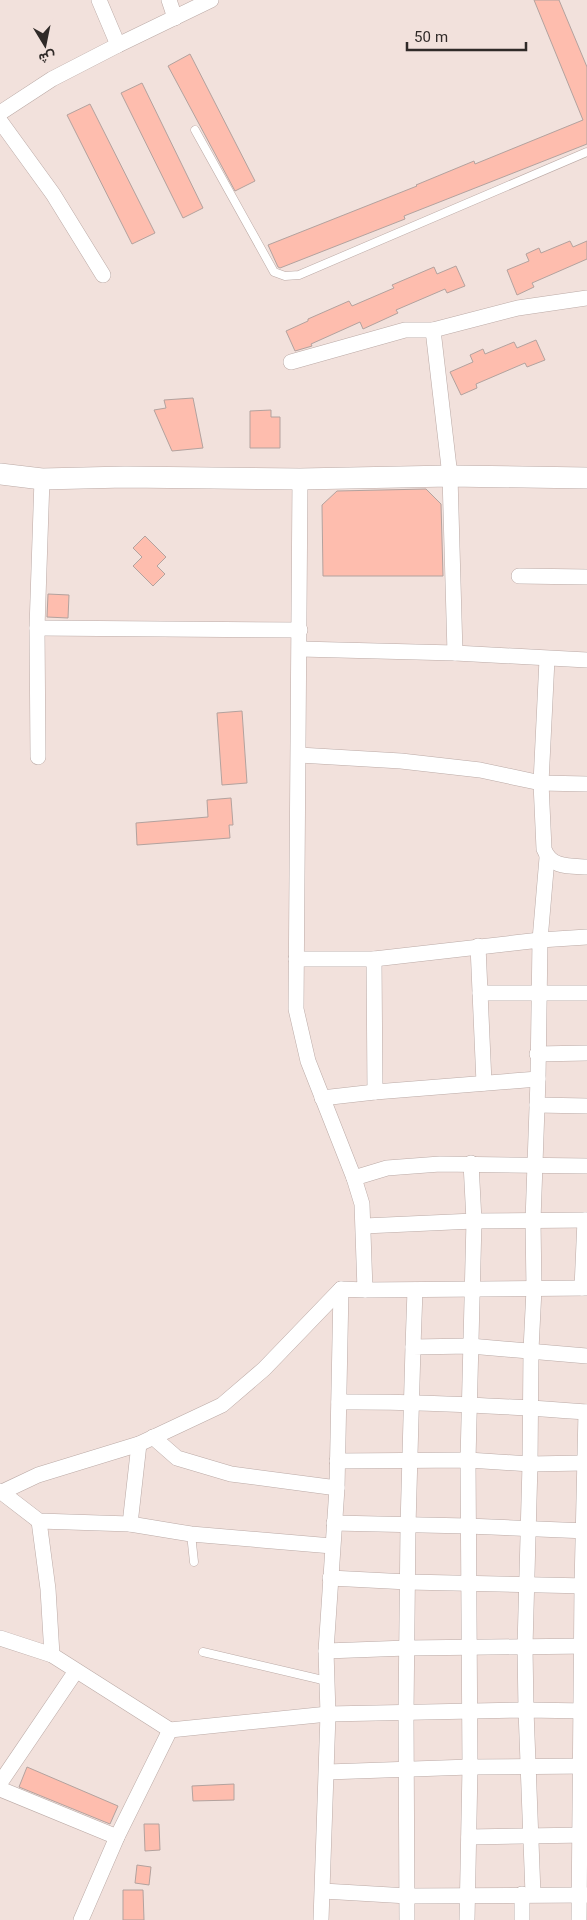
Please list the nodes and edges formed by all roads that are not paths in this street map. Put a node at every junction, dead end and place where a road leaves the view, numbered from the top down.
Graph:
1 (99, 0) edge
2 (169, 0) edge
3 (211, 0) edge
4 (175, 18) junction
5 (118, 45) junction
6 (0, 113) edge
7 (0, 121) edge
8 (195, 130) dead end
9 (587, 152) edge
10 (103, 275) dead end
11 (587, 298) edge
12 (434, 330) junction
13 (292, 362) dead end
14 (7, 476) edge
15 (450, 476) junction
16 (587, 478) edge
17 (42, 479) junction
18 (300, 479) junction
19 (519, 576) dead end
20 (587, 577) edge
21 (37, 628) junction
22 (300, 630) junction
23 (300, 649) junction
24 (455, 653) junction
25 (547, 659) junction
26 (587, 660) edge
27 (299, 756) junction
28 (38, 757) dead end
29 (540, 783) junction
30 (587, 784) edge
31 (547, 858) junction
32 (587, 867) edge
33 (587, 937) edge
34 (540, 940) junction
35 (478, 946) junction
36 (296, 959) junction
37 (374, 959) junction
38 (480, 993) junction
39 (587, 993) edge
40 (539, 994) junction
41 (587, 1052) edge
42 (537, 1054) junction
43 (538, 1079) junction
44 (484, 1083) junction
45 (375, 1092) junction
46 (322, 1098) junction
47 (537, 1105) junction
48 (587, 1106) edge
49 (471, 1163) junction
50 (535, 1165) junction
51 (587, 1166) edge
52 (354, 1178) junction
53 (586, 1220) edge
54 (474, 1221) junction
55 (533, 1221) junction
56 (364, 1226) junction
57 (584, 1288) edge
58 (341, 1289) junction
59 (472, 1289) junction
60 (534, 1289) junction
61 (365, 1290) junction
62 (415, 1290) junction
63 (470, 1346) junction
64 (413, 1347) junction
65 (531, 1350) junction
66 (587, 1356) edge
67 (412, 1401) junction
68 (339, 1402) junction
69 (468, 1403) junction
70 (530, 1408) junction
71 (587, 1412) edge
72 (146, 1440) junction
73 (468, 1460) junction
74 (337, 1461) junction
75 (410, 1461) junction
76 (584, 1463) junction
77 (530, 1464) junction
78 (337, 1488) junction
79 (1, 1491) edge
80 (39, 1521) junction
81 (130, 1524) junction
82 (334, 1524) junction
83 (408, 1526) junction
84 (467, 1526) junction
85 (529, 1530) junction
86 (585, 1531) edge
87 (191, 1534) junction
88 (332, 1546) junction
89 (194, 1562) dead end
90 (330, 1578) junction
91 (408, 1582) junction
92 (469, 1584) junction
93 (528, 1586) junction
94 (584, 1586) edge
95 (0, 1638) edge
96 (584, 1646) edge
97 (525, 1647) junction
98 (407, 1648) junction
99 (470, 1648) junction
100 (326, 1651) junction
101 (203, 1652) dead end
102 (52, 1655) junction
103 (76, 1671) junction
104 (327, 1681) junction
105 (526, 1710) junction
106 (584, 1711) edge
107 (468, 1712) junction
108 (406, 1713) junction
109 (328, 1714) junction
110 (170, 1730) junction
111 (529, 1766) junction
112 (584, 1766) edge
113 (470, 1767) junction
114 (406, 1770) junction
115 (327, 1772) junction
116 (0, 1783) edge
117 (0, 1789) edge
118 (530, 1835) junction
119 (584, 1835) edge
120 (469, 1836) junction
121 (117, 1837) junction
122 (323, 1891) junction
123 (527, 1894) junction
124 (584, 1895) edge
125 (408, 1896) junction
126 (468, 1896) junction
127 (81, 1920) edge
128 (321, 1920) edge
129 (407, 1920) edge
130 (468, 1920) edge
131 (522, 1920) edge
132 (579, 1920) edge

1 - 5 street
2 - 4 street
3 - 4 street
4 - 5 street
5 - 6 street
7 - 10 street
8 - 9 lane
11 - 12 street
12 - 13 street
12 - 15 street
14 - 17 street
15 - 16 street
15 - 18 street
15 - 24 street
17 - 18 street
17 - 21 street
18 - 22 street
19 - 20 street
21 - 22 street
21 - 28 street
22 - 23 street
23 - 24 street
23 - 27 street
24 - 25 street
25 - 26 street
25 - 29 street
27 - 29 street
27 - 36 street
29 - 30 street
29 - 31 street
31 - 32 street
31 - 34 street
33 - 34 street
34 - 35 street
34 - 40 street
35 - 37 street
35 - 38 street
36 - 37 street
36 - 46 street
37 - 45 street
38 - 40 street
38 - 44 street
39 - 40 street
40 - 42 street
41 - 42 street
42 - 43 street
43 - 44 street
43 - 47 street
44 - 45 street
45 - 46 street
46 - 52 street
47 - 48 street
47 - 50 street
49 - 50 street
49 - 52 street
49 - 54 street
50 - 51 street
50 - 55 street
52 - 56 street
53 - 55 street
53 - 57 street
54 - 55 street
54 - 56 street
54 - 59 street
55 - 60 street
56 - 61 street
57 - 60 street
58 - 61 street
58 - 68 street
58 - 72 street
59 - 60 street
59 - 62 street
59 - 63 street
60 - 65 street
61 - 62 street
62 - 64 street
63 - 64 street
63 - 65 street
63 - 69 street
64 - 67 street
65 - 66 street
65 - 70 street
67 - 68 street
67 - 69 street
67 - 75 street
68 - 74 street
69 - 70 street
69 - 73 street
70 - 71 street
70 - 77 street
71 - 76 street
72 - 78 street
72 - 79 street
72 - 81 street
73 - 75 street
73 - 77 street
73 - 84 street
74 - 75 street
74 - 78 street
75 - 83 street
76 - 77 street
76 - 86 street
77 - 85 street
78 - 82 street
79 - 80 street
80 - 81 street
80 - 102 street
81 - 87 street
82 - 83 street
82 - 88 street
83 - 84 street
83 - 91 street
84 - 85 street
84 - 92 street
85 - 86 street
85 - 93 street
86 - 94 street
87 - 88 street
87 - 89 lane
88 - 90 street
90 - 91 street
90 - 100 street
91 - 92 street
91 - 98 street
92 - 93 street
92 - 99 street
93 - 94 street
93 - 97 street
94 - 96 street
95 - 102 street
96 - 97 street
96 - 106 street
97 - 99 street
97 - 105 street
98 - 99 street
98 - 100 street
98 - 108 street
99 - 107 street
100 - 104 street
101 - 104 lane
102 - 103 street
103 - 110 street
103 - 116 street
104 - 109 street
105 - 106 street
105 - 107 street
105 - 111 street
106 - 112 street
107 - 108 street
107 - 113 street
108 - 109 street
108 - 114 street
109 - 110 street
109 - 115 street
110 - 121 street
111 - 112 street
111 - 113 street
111 - 118 street
112 - 119 street
113 - 114 street
113 - 120 street
114 - 115 street
114 - 125 street
115 - 122 street
117 - 121 street
118 - 119 street
118 - 120 street
118 - 123 street
119 - 124 street
120 - 126 street
121 - 127 street
122 - 125 street
122 - 128 street
123 - 124 street
123 - 126 street
123 - 131 street
124 - 132 street
125 - 126 street
125 - 129 street
126 - 130 street

